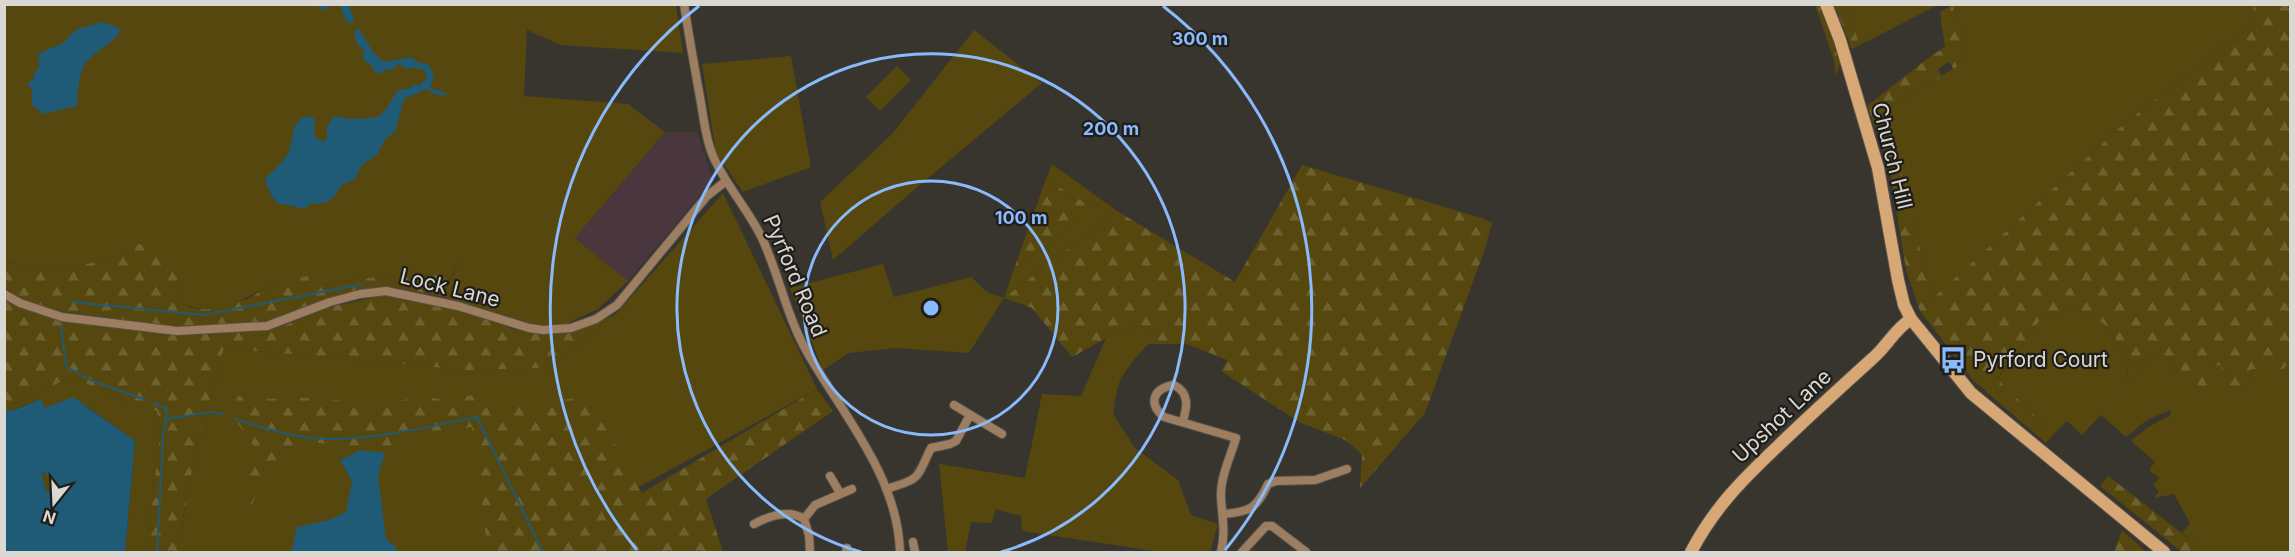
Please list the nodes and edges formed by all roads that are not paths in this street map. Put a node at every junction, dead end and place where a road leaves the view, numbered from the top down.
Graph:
1 (684, 4) edge
2 (1826, 4) edge
3 (726, 181) junction
4 (4, 294) edge
5 (1911, 319) junction
6 (954, 405) dead end
7 (970, 415) junction
8 (1183, 421) junction
9 (1002, 434) dead end
10 (1347, 469) dead end
11 (830, 476) dead end
12 (852, 489) dead end
13 (886, 489) junction
14 (840, 493) junction
15 (1224, 514) junction
16 (758, 519) dead end
17 (804, 519) junction
18 (914, 542) dead end
19 (810, 552) edge
20 (900, 552) edge
21 (915, 552) edge
22 (1221, 552) edge
23 (1242, 552) edge
24 (1306, 552) edge
25 (1691, 552) edge
26 (2164, 552) edge

1 - 3 street, Pyrford Road
2 - 5 main road, Church Hill
3 - 4 street, Lock Lane
3 - 13 street, Pyrford Road
5 - 25 main road, Upshot Lane
5 - 26 main road
6 - 7 street
7 - 9 street
7 - 13 street
8 - 8 street
8 - 15 street
10 - 15 street
11 - 14 street
12 - 14 street
13 - 20 street, Pyrford Road
14 - 17 street
15 - 22 street
16 - 17 street
17 - 19 street
18 - 21 street
23 - 24 street

